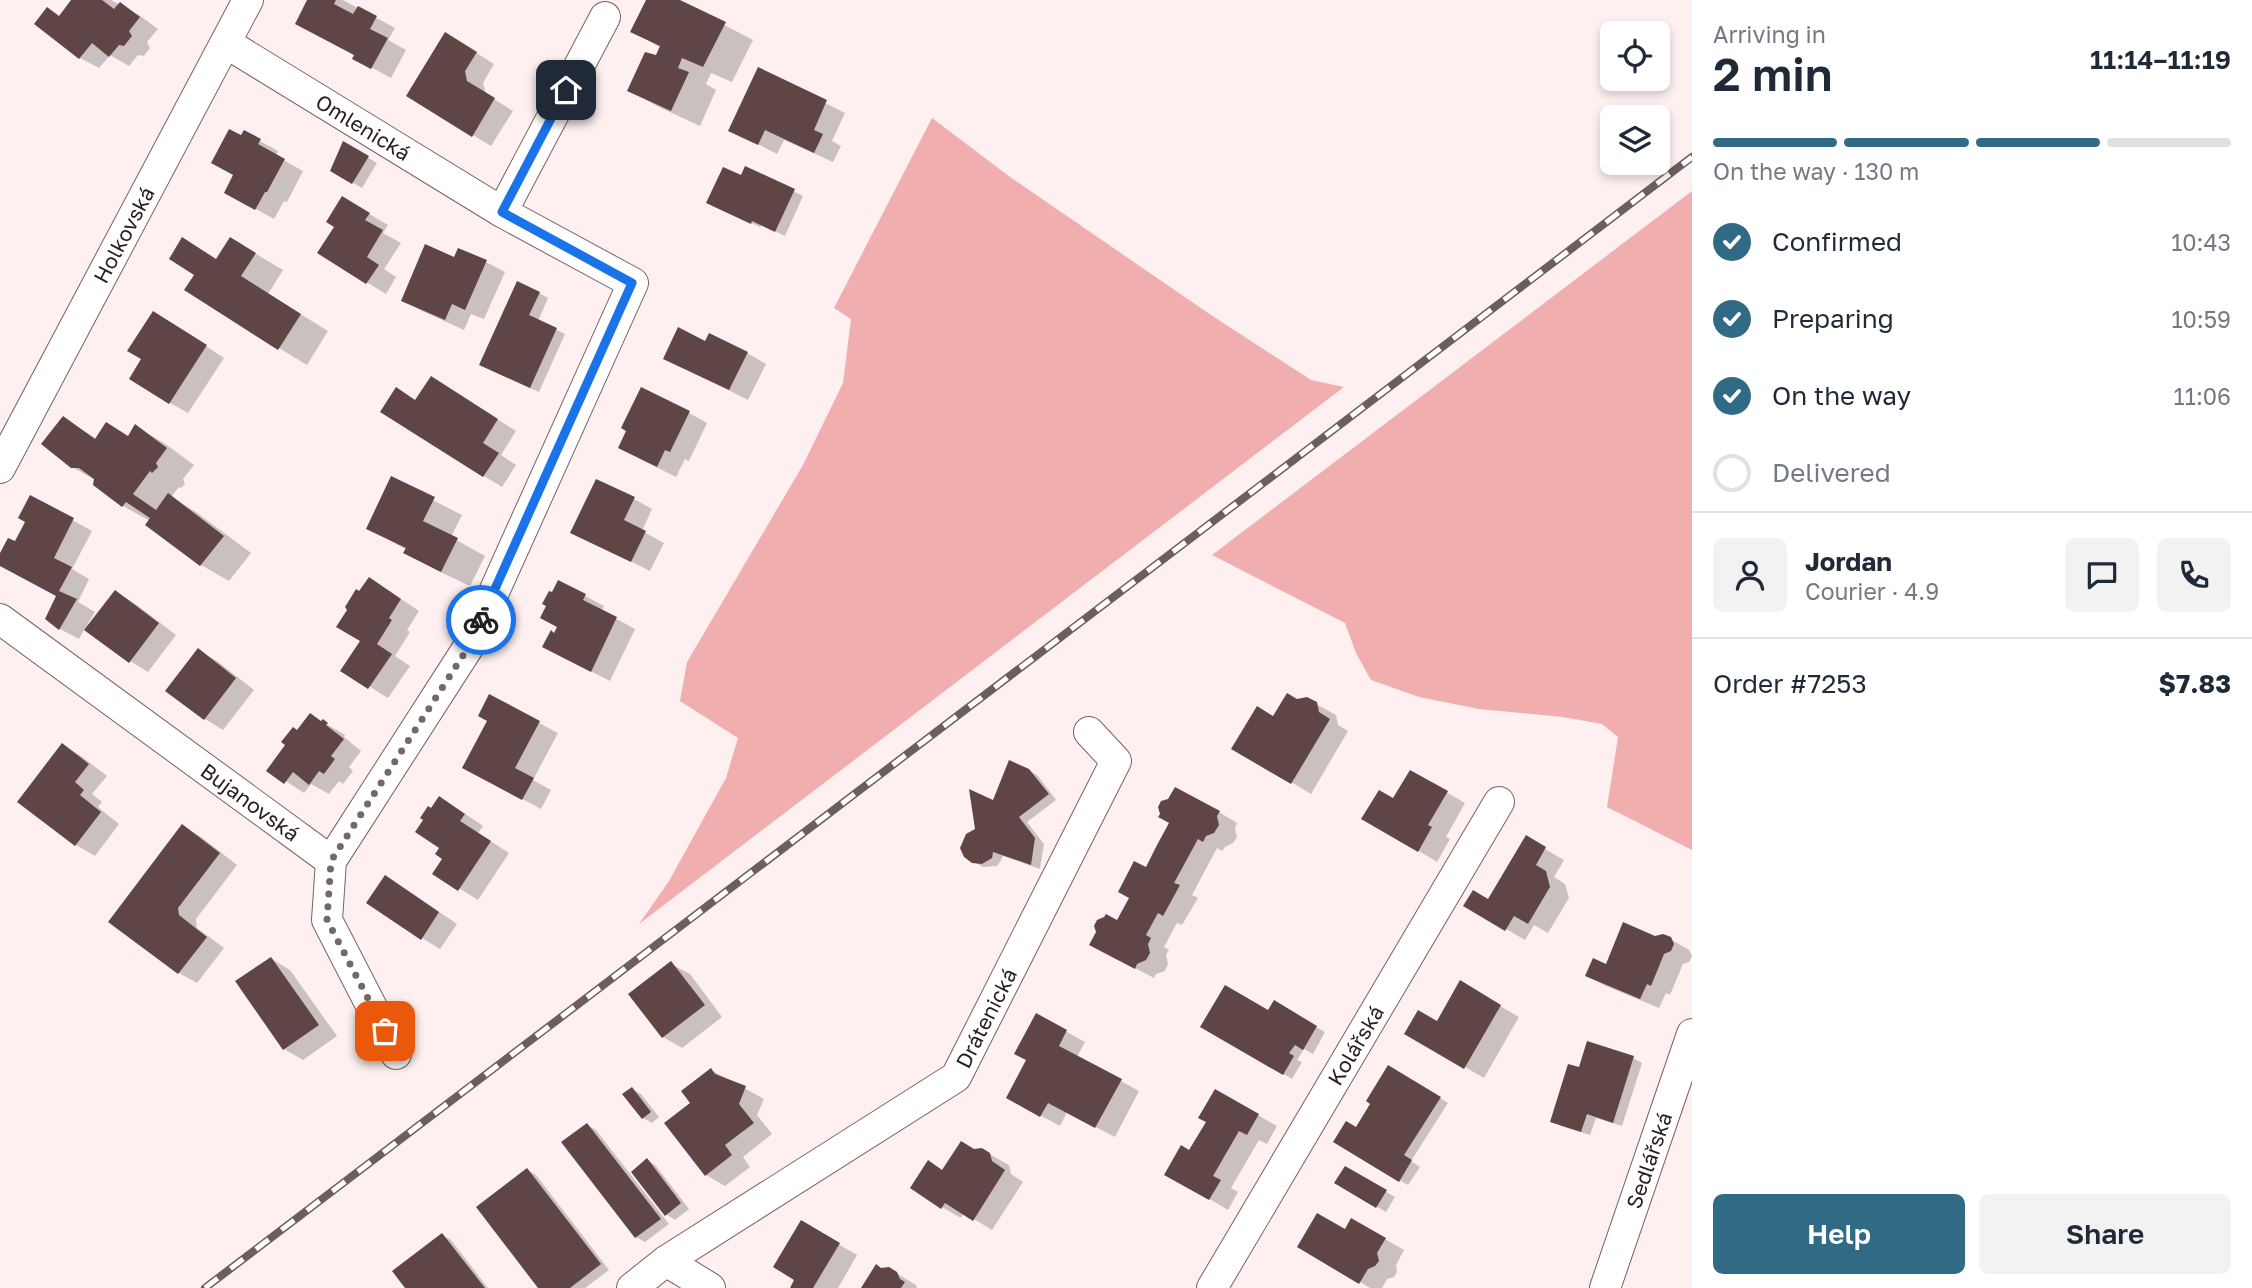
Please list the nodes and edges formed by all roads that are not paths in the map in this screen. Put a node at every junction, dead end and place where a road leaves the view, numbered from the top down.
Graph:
1 (248, 0) edge
2 (605, 17) dead end
3 (226, 43) junction
4 (502, 212) junction
5 (0, 468) edge
6 (0, 619) edge
7 (1089, 733) dead end
8 (1499, 802) dead end
9 (331, 861) junction
10 (1692, 1034) edge
11 (396, 1054) dead end
12 (666, 1261) junction
13 (632, 1288) edge
14 (710, 1288) edge
15 (1212, 1288) edge
16 (1605, 1288) edge

1 - 3 street, Holkovská
2 - 4 street
3 - 4 street, Omlenická
3 - 5 street, Holkovská
4 - 9 street, Omlenická
6 - 9 street, Bujanovská
7 - 12 street, Drátenická
8 - 15 street, Kolářská
9 - 11 street
10 - 16 street, Sedlářská
12 - 13 street
12 - 14 street

